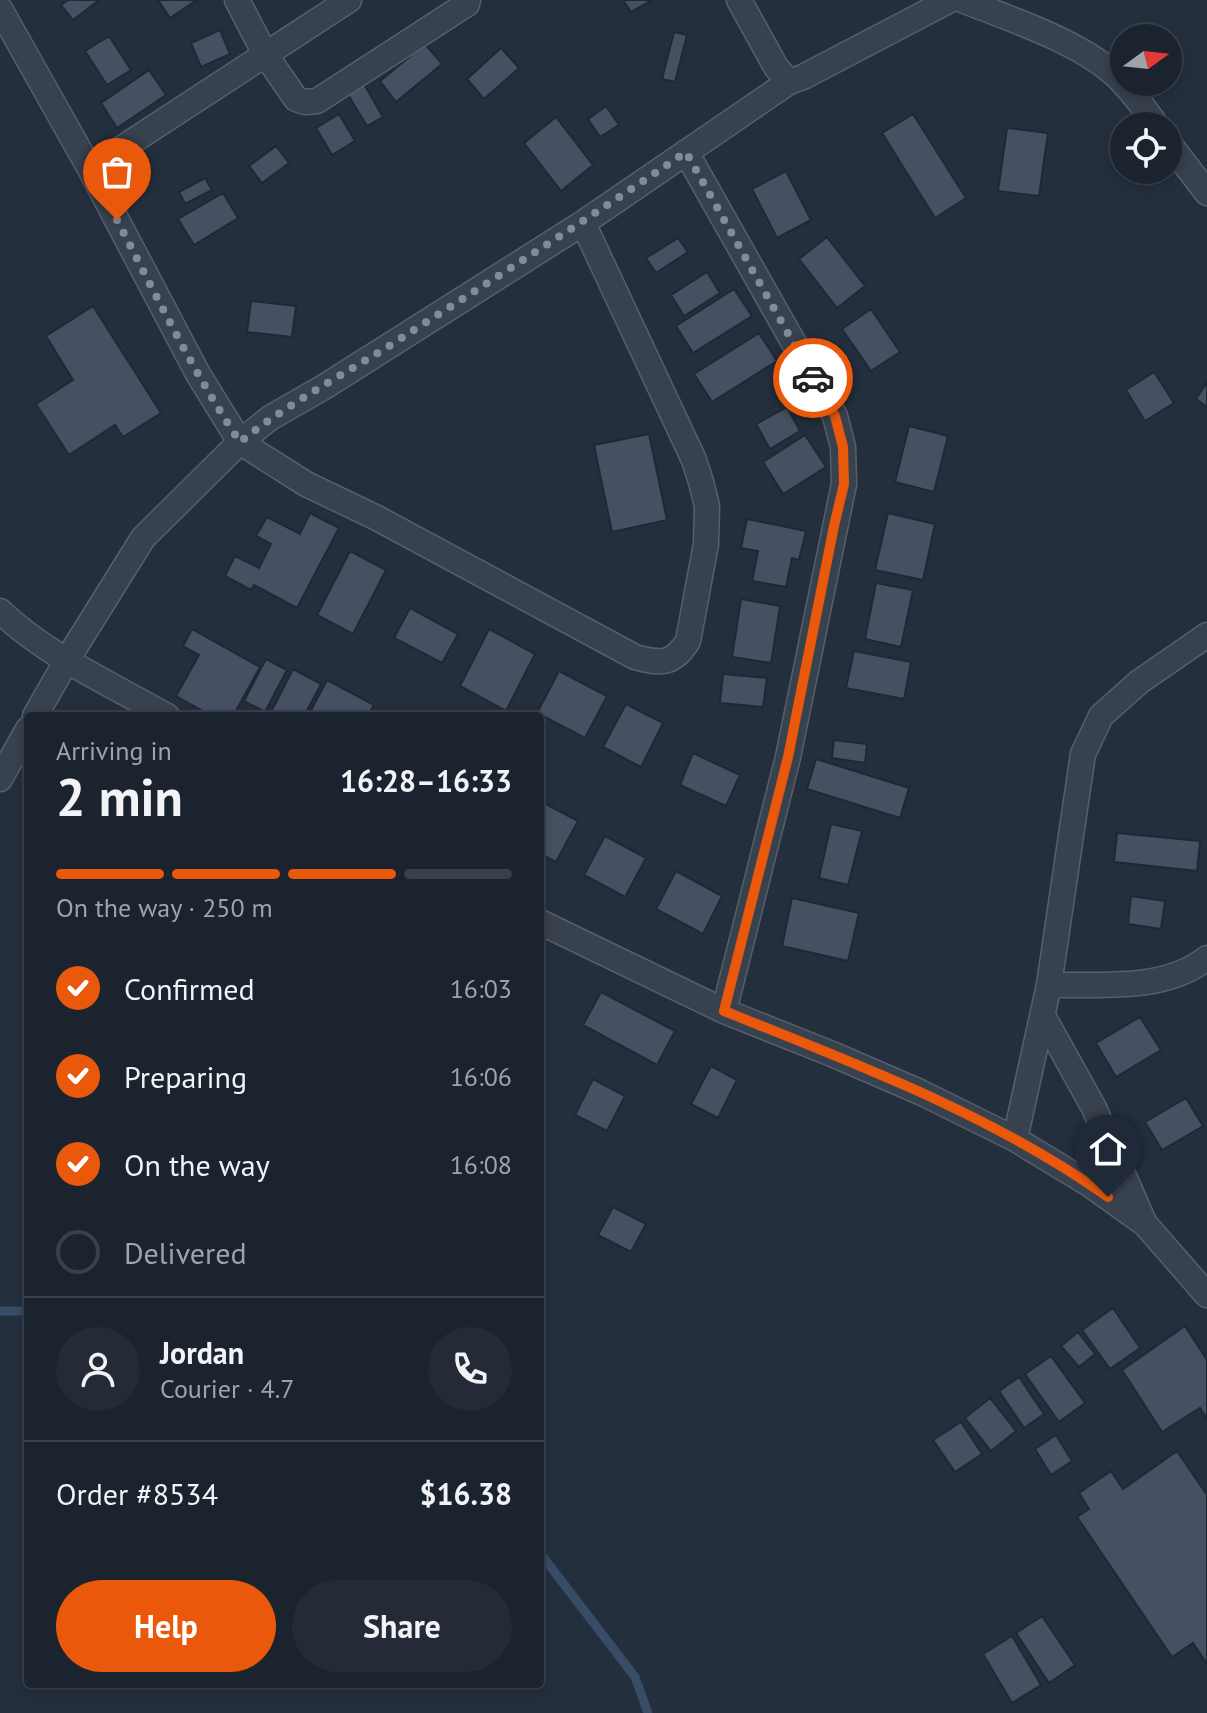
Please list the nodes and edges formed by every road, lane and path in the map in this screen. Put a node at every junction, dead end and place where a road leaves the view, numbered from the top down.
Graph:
1 (237, 0) edge
2 (349, 0) edge
3 (468, 0) edge
4 (739, 0) edge
5 (950, 0) edge
6 (962, 0) edge
7 (0, 9) edge
8 (265, 54) junction
9 (789, 82) junction
10 (1147, 112) edge
11 (686, 152) junction
12 (1182, 160) edge
13 (90, 169) junction
14 (1207, 193) edge
15 (583, 223) junction
16 (240, 442) junction
17 (0, 611) edge
18 (1207, 635) edge
19 (67, 660) junction
20 (37, 712) edge
21 (160, 712) edge
22 (24, 736) edge
23 (0, 779) edge
24 (544, 924) edge
25 (1207, 958) edge
26 (1049, 985) junction
27 (724, 1011) junction
28 (1043, 1016) junction
29 (1015, 1139) junction
30 (1145, 1224) junction
31 (1206, 1292) edge

1 - 8 street
2 - 8 street
3 - 8 street
4 - 9 street
5 - 9 street
6 - 10 street
7 - 13 street
8 - 13 street
9 - 11 street
11 - 15 street
11 - 27 street
12 - 14 street
13 - 16 street
15 - 16 street
15 - 16 street
16 - 19 street
17 - 19 street
18 - 26 street
19 - 20 street
19 - 21 street
22 - 23 street
24 - 27 street
25 - 26 street
26 - 28 street
27 - 29 street
28 - 29 street
28 - 30 street
29 - 30 street
30 - 31 street

